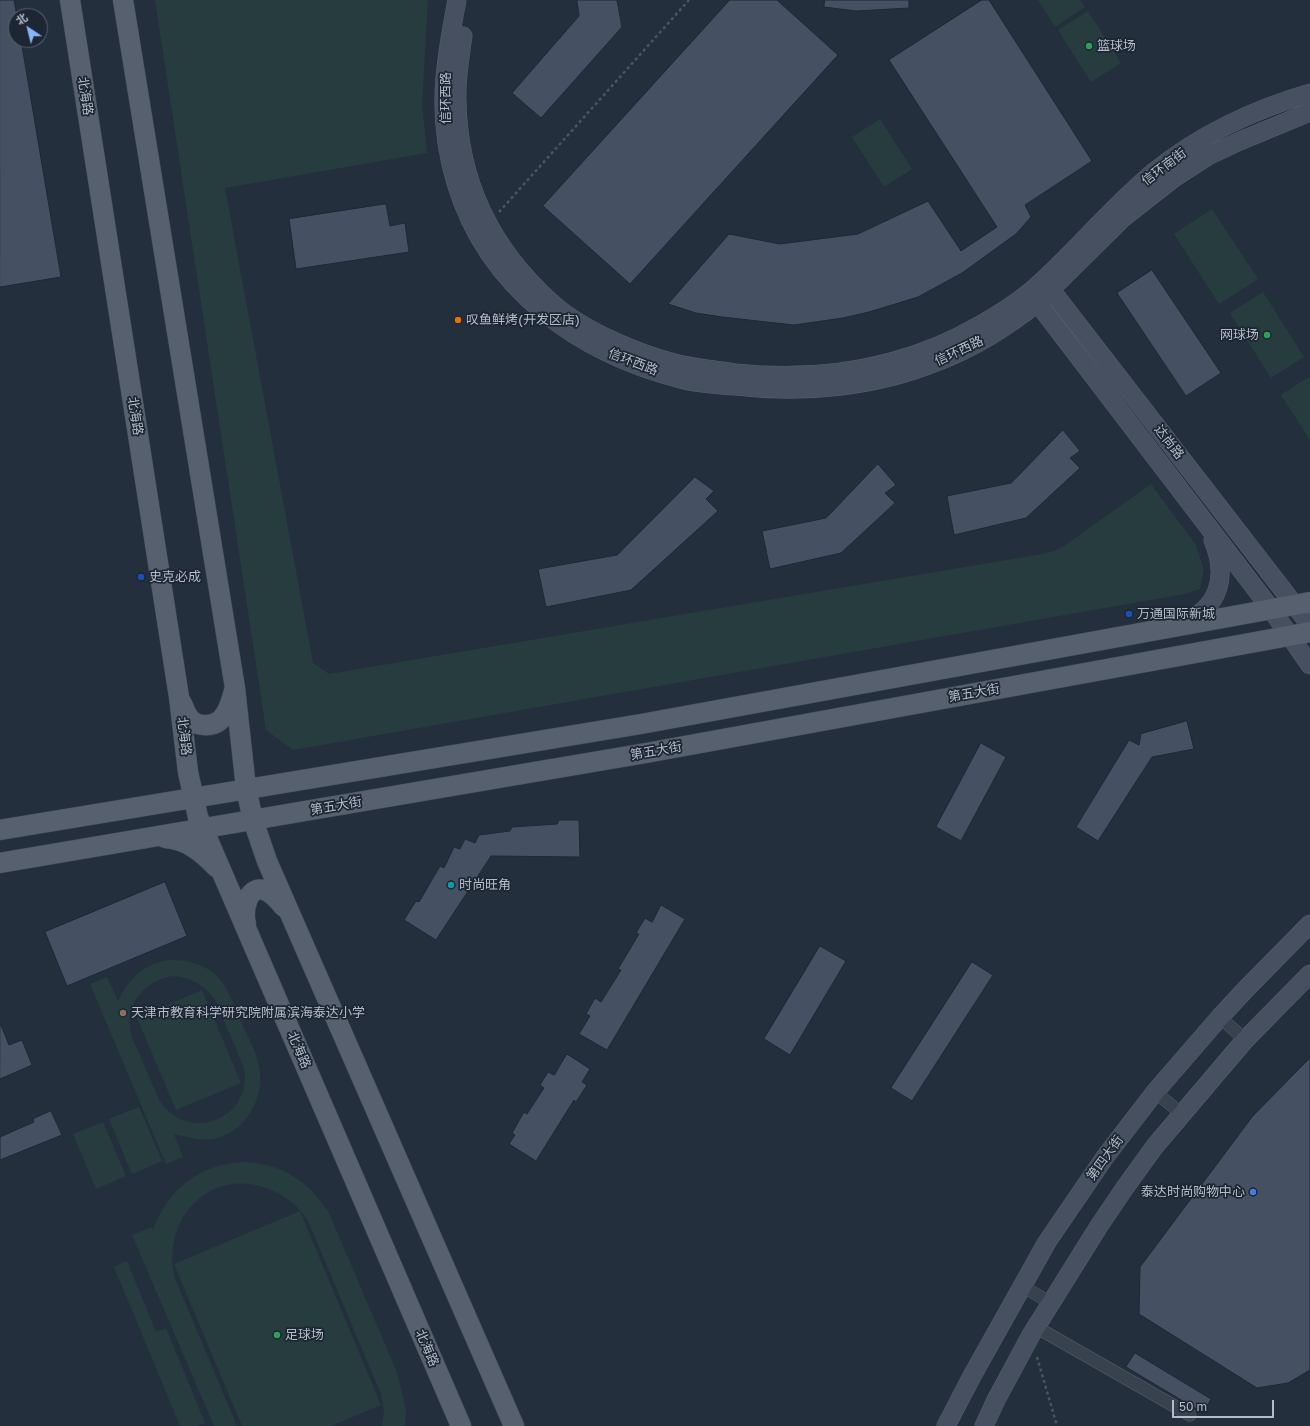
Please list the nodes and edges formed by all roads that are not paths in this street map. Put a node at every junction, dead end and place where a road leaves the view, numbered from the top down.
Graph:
1 (70, 0) edge
2 (123, 0) edge
3 (457, 0) edge
4 (468, 0) edge
5 (1310, 93) edge
6 (1310, 112) edge
7 (1047, 285) junction
8 (1033, 298) junction
9 (1203, 520) junction
10 (1302, 603) edge
11 (1271, 609) junction
12 (1310, 625) edge
13 (1174, 626) junction
14 (1310, 632) edge
15 (1290, 636) junction
16 (1310, 665) edge
17 (235, 688) junction
18 (179, 697) junction
19 (240, 732) junction
20 (185, 742) junction
21 (226, 792) junction
22 (143, 806) junction
23 (309, 811) junction
24 (200, 813) junction
25 (240, 813) junction
26 (0, 830) edge
27 (147, 837) junction
28 (267, 861) junction
29 (0, 864) edge
30 (224, 878) junction
31 (291, 917) junction
32 (1310, 924) edge
33 (248, 934) junction
34 (1310, 974) edge
35 (1220, 1017) junction
36 (1246, 1040) junction
37 (1155, 1092) junction
38 (1182, 1114) junction
39 (1022, 1286) junction
40 (1051, 1303) junction
41 (1034, 1331) junction
42 (1190, 1416) dead end
43 (461, 1426) edge
44 (514, 1426) edge
45 (946, 1426) edge
46 (984, 1426) edge

1 - 18 main road, 北海路
2 - 17 main road
3 - 8 street, 信环西路
4 - 8 street, 信环西路
5 - 7 street, 信环南街
6 - 7 street, 信环南街
7 - 8 street, 信环西路
7 - 10 street, 达尚路
8 - 9 street, 达尚路
9 - 11 street, 达尚路
9 - 13 street
10 - 11 main road
10 - 12 street
11 - 13 main road
11 - 15 street
13 - 25 main road
14 - 15 main road, 第五大街
15 - 16 street
15 - 23 main road, 第五大街
17 - 18 main road
17 - 19 main road
18 - 20 main road, 北海路
19 - 21 main road
19 - 25 main road
20 - 22 main road
20 - 24 main road, 北海路
21 - 24 main road, 第五大街
21 - 25 main road, 第五大街
22 - 24 main road, 第五大街
22 - 26 main road, 第五大街
23 - 25 main road, 第五大街
23 - 28 main road
24 - 25 main road, 第五大街
24 - 27 main road, 第五大街
24 - 30 main road, 北海路
25 - 28 main road
25 - 30 main road
27 - 29 main road, 第五大街
27 - 30 main road
28 - 31 main road
30 - 33 main road, 北海路
31 - 33 main road
31 - 44 main road
32 - 35 street, 第四大街
33 - 43 main road, 北海路
34 - 36 street
35 - 36 street
35 - 37 street, 第四大街
36 - 38 street
37 - 38 street
37 - 39 street, 第四大街
38 - 40 street
39 - 40 street
39 - 45 street, 第四大街
40 - 41 street
41 - 42 street
41 - 46 street

